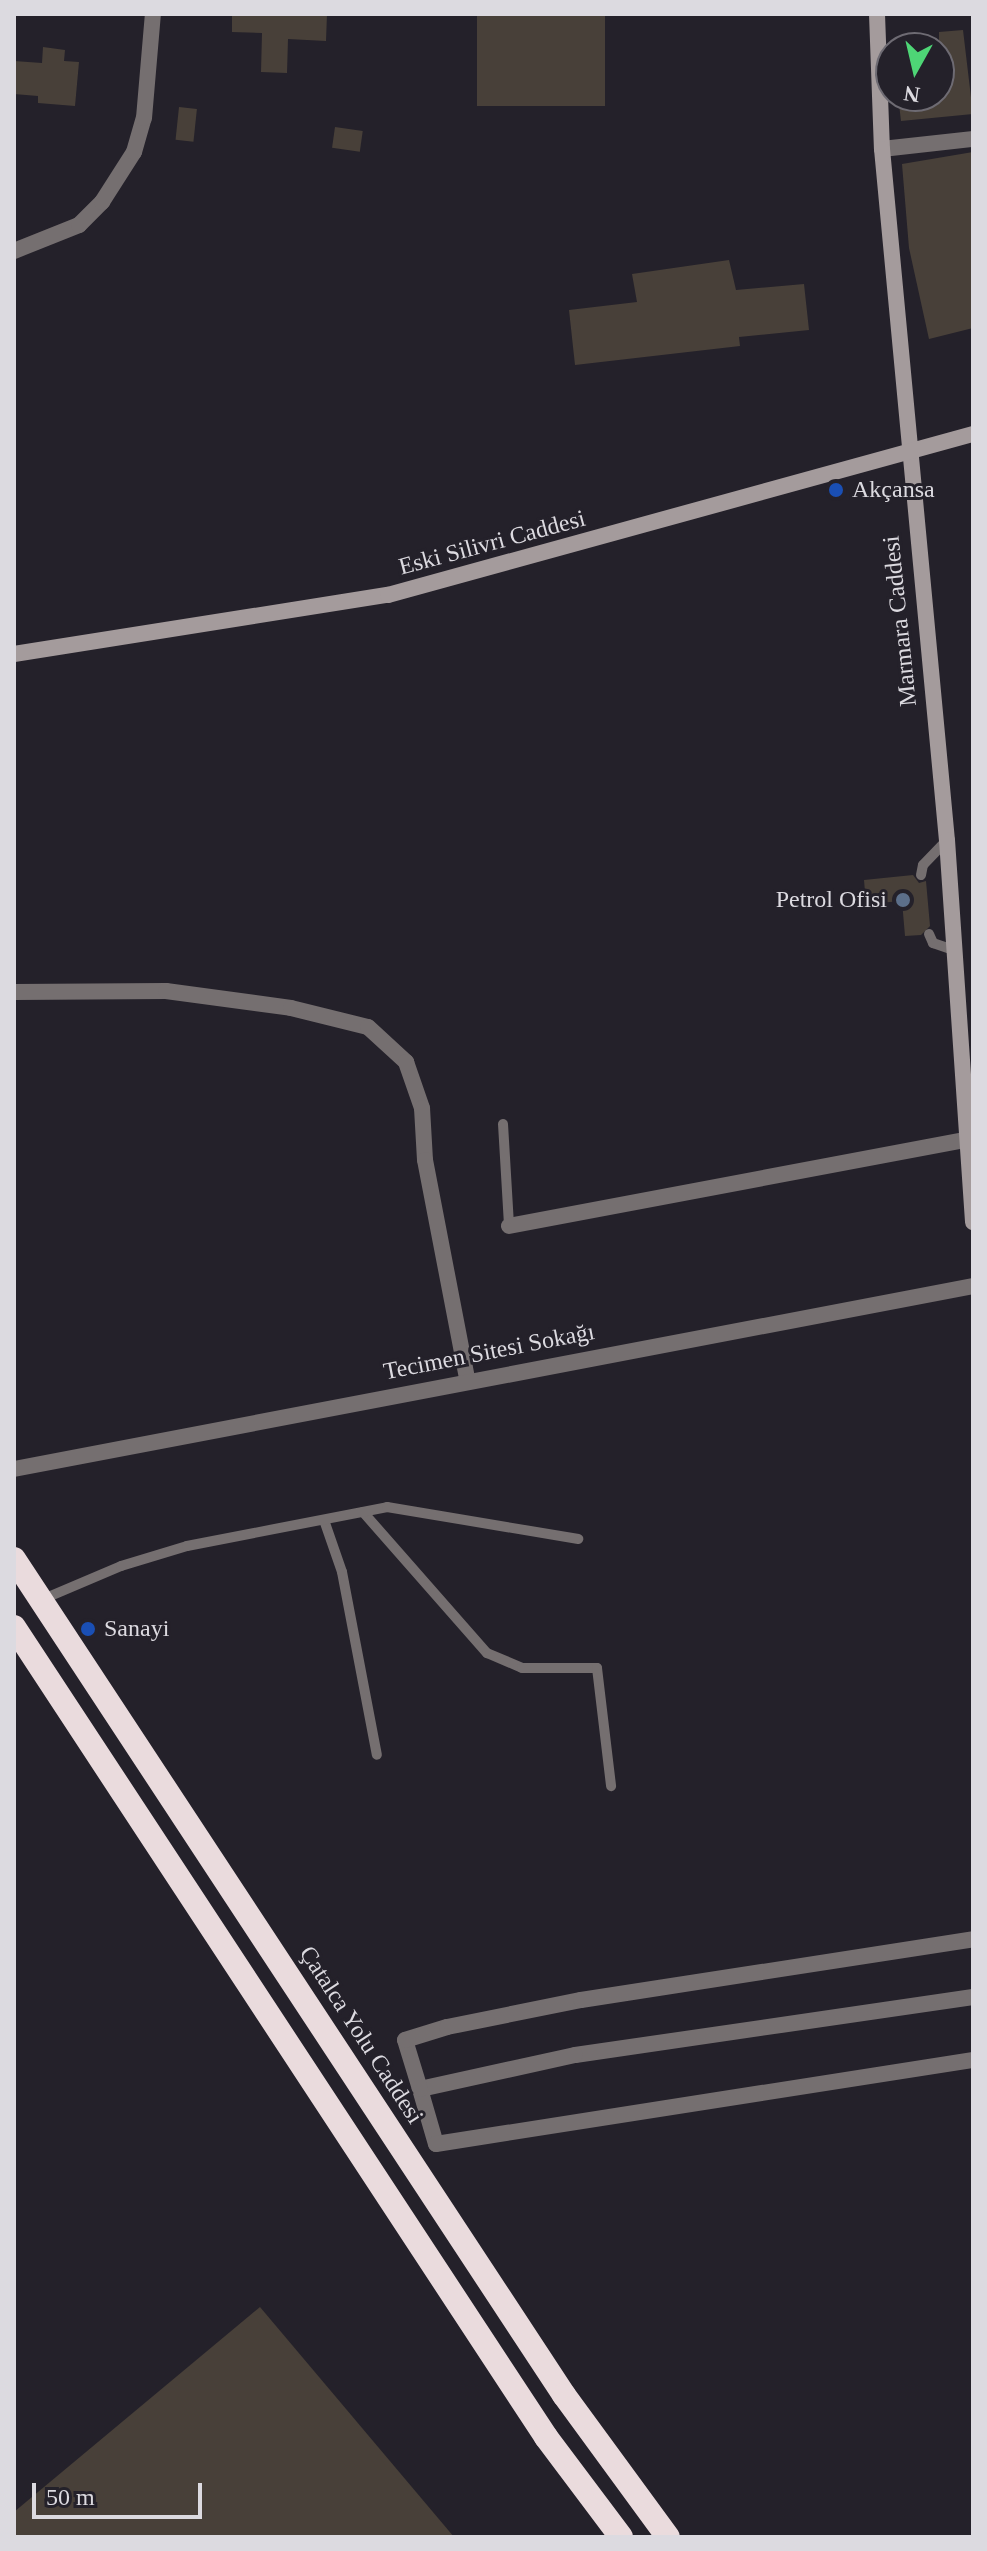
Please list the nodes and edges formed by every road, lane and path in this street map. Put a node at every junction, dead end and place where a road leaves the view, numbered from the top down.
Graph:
1 (153, 14) edge
2 (877, 14) edge
3 (973, 139) edge
4 (882, 149) junction
5 (14, 251) edge
6 (973, 434) edge
7 (907, 453) junction
8 (14, 654) edge
9 (947, 840) junction
10 (921, 875) dead end
11 (929, 934) dead end
12 (956, 951) junction
13 (14, 992) edge
14 (968, 1049) edge
15 (503, 1124) dead end
16 (968, 1139) junction
17 (973, 1222) edge
18 (509, 1226) joint
19 (973, 1286) edge
20 (467, 1379) junction
21 (14, 1469) edge
22 (363, 1512) junction
23 (324, 1520) junction
24 (578, 1539) dead end
25 (14, 1559) edge
26 (41, 1600) junction
27 (14, 1627) edge
28 (377, 1755) dead end
29 (611, 1786) dead end
30 (973, 1939) edge
31 (973, 1997) edge
32 (973, 2060) edge
33 (420, 2089) junction
34 (621, 2537) edge
35 (668, 2537) edge

1 - 5 street
2 - 4 main road, Marmara Caddesi
3 - 4 street
4 - 7 main road, Marmara Caddesi
6 - 7 main road, Eski Silivri Caddesi
7 - 8 main road, Eski Silivri Caddesi
7 - 9 main road, Marmara Caddesi
9 - 10 lane
9 - 12 main road, Marmara Caddesi
11 - 12 lane
12 - 14 main road, Marmara Caddesi
13 - 20 street
14 - 16 main road, Marmara Caddesi
15 - 18 lane
16 - 17 main road, Marmara Caddesi
16 - 18 street
19 - 20 street, Tecimen Sitesi Sokağı
20 - 21 street, Tecimen Sitesi Sokağı
22 - 23 lane
22 - 24 lane
22 - 29 lane
23 - 26 lane
23 - 28 lane
25 - 26 highway, Çatalca Yolu Caddesi
26 - 35 highway, Çatalca Yolu Caddesi
27 - 34 highway
30 - 33 street
31 - 33 street
32 - 33 street

